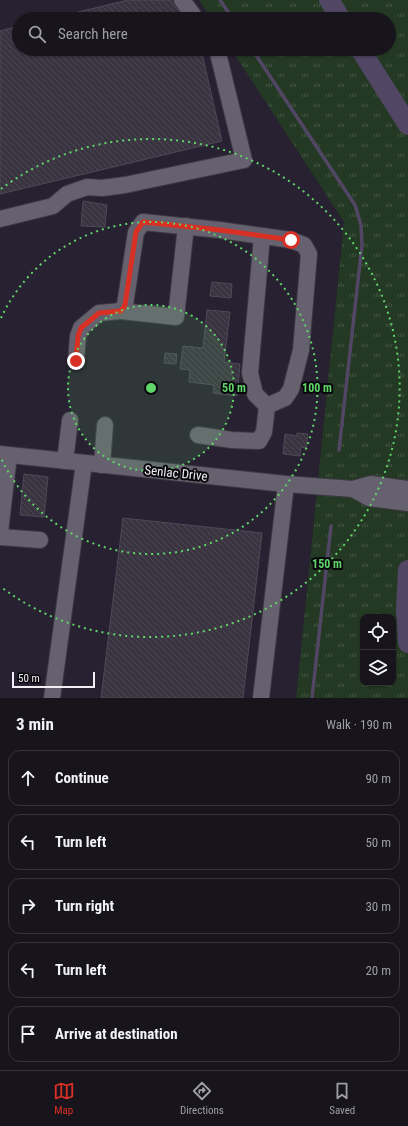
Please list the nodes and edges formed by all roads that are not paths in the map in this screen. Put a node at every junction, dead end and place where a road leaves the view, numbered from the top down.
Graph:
1 (182, 0) edge
2 (191, 12) edge
3 (219, 56) edge
4 (0, 218) edge
5 (186, 226) junction
6 (262, 236) junction
7 (121, 311) junction
8 (76, 361) dead end
9 (267, 406) junction
10 (70, 420) dead end
11 (105, 425) dead end
12 (198, 436) dead end
13 (5, 454) edge
14 (65, 461) junction
15 (84, 463) junction
16 (102, 465) junction
17 (286, 484) junction
18 (353, 489) junction
19 (408, 489) edge
20 (2, 491) edge
21 (408, 503) edge
22 (0, 532) edge
23 (0, 537) edge
24 (40, 540) dead end
25 (52, 698) edge
26 (261, 698) edge

1 - 2 street
3 - 4 street
5 - 6 street
5 - 7 street
5 - 7 street
6 - 9 street
6 - 9 street
7 - 8 street
9 - 12 street
10 - 14 street
11 - 16 street
13 - 14 street, Senlac Drive
13 - 20 street
14 - 15 street, Senlac Drive
15 - 16 street, Senlac Drive
15 - 25 street
16 - 17 street, Senlac Drive
17 - 18 street, Senlac Drive
17 - 26 street
18 - 19 street, Senlac Drive
18 - 21 street, Senlac Drive
20 - 22 street
23 - 24 street

